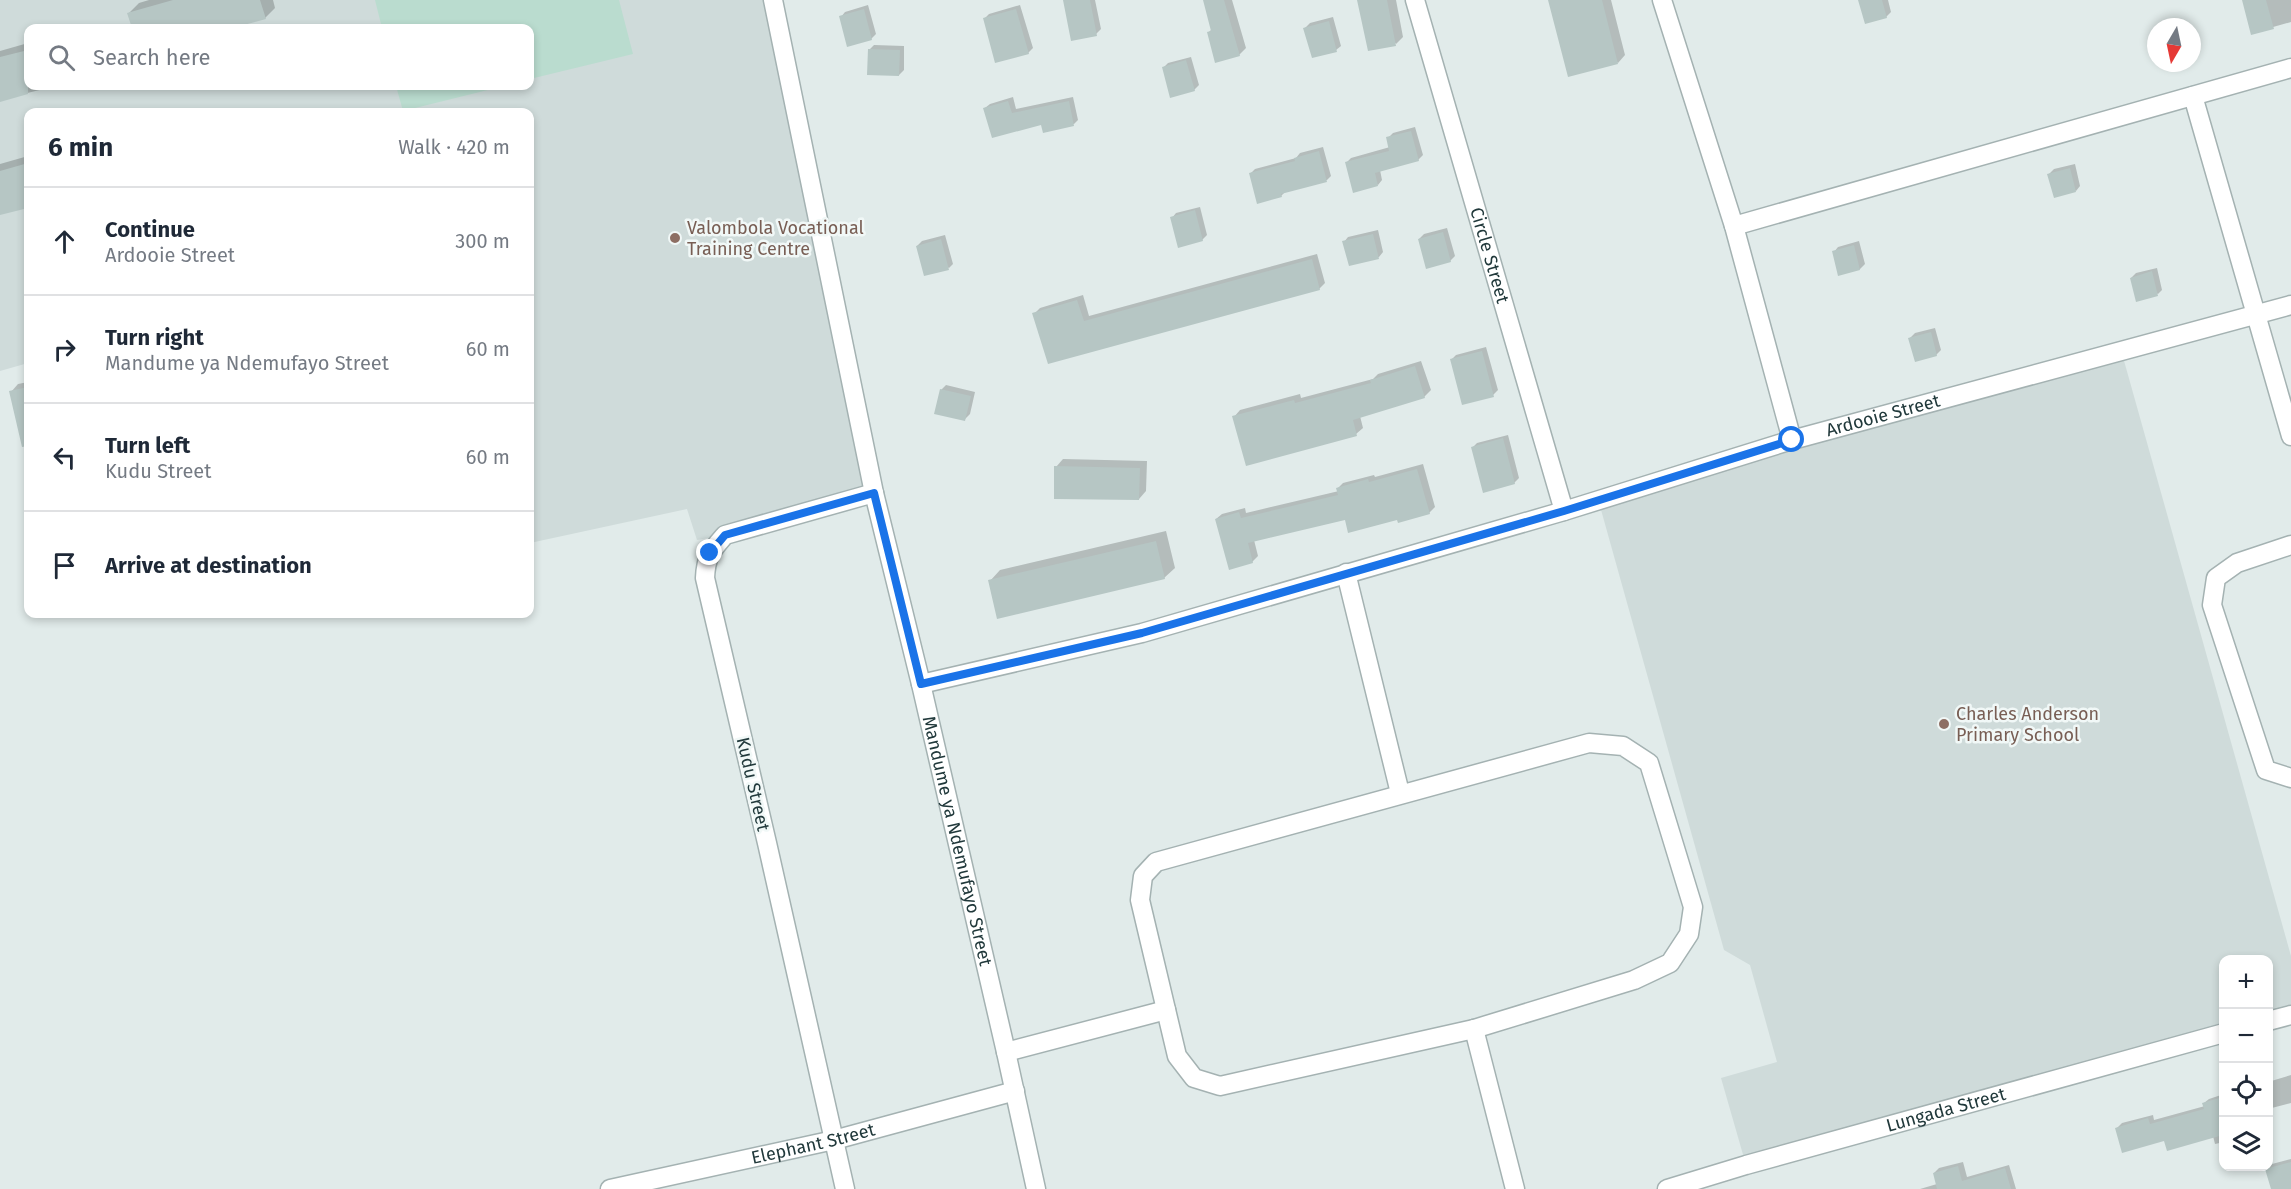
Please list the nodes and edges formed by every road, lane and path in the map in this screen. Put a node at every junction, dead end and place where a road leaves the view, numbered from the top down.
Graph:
1 (773, 0) edge
2 (1414, 0) edge
3 (1662, 0) edge
4 (2291, 68) edge
5 (2193, 96) junction
6 (1734, 226) junction
7 (2291, 305) edge
8 (2257, 315) junction
9 (2291, 436) edge
10 (1792, 440) junction
11 (874, 493) junction
12 (1564, 511) junction
13 (2291, 545) edge
14 (1346, 573) junction
15 (921, 684) junction
16 (2291, 778) edge
17 (1400, 793) junction
18 (1166, 1010) junction
19 (2291, 1014) edge
20 (2273, 1019) edge
21 (1474, 1029) junction
22 (2219, 1034) edge
23 (1006, 1052) junction
24 (1015, 1091) junction
25 (834, 1140) junction
26 (610, 1189) edge
27 (845, 1189) edge
28 (1036, 1189) edge
29 (1515, 1189) edge
30 (1667, 1189) edge

1 - 11 street, Mandume ya Ndemufayo Street
2 - 12 street, Circle Street
3 - 6 street
4 - 5 street
5 - 6 street
5 - 8 street
6 - 10 street
7 - 8 street, Ardooie Street
8 - 9 street
8 - 10 street, Ardooie Street
10 - 12 street, Ardooie Street
11 - 15 street, Mandume ya Ndemufayo Street
11 - 25 street, Kudu Street
12 - 14 street, Ardooie Street
13 - 16 street
14 - 15 street, Ardooie Street
14 - 17 street
15 - 23 street, Mandume ya Ndemufayo Street
17 - 18 street
17 - 21 street
18 - 21 street
18 - 23 street
19 - 20 street
21 - 29 street
22 - 30 street, Lungada Street
23 - 24 street, Mandume ya Ndemufayo Street
24 - 25 street, Elephant Street
24 - 28 street, Mandume ya Ndemufayo Street
25 - 26 street, Elephant Street
25 - 27 street, Kudu Street

